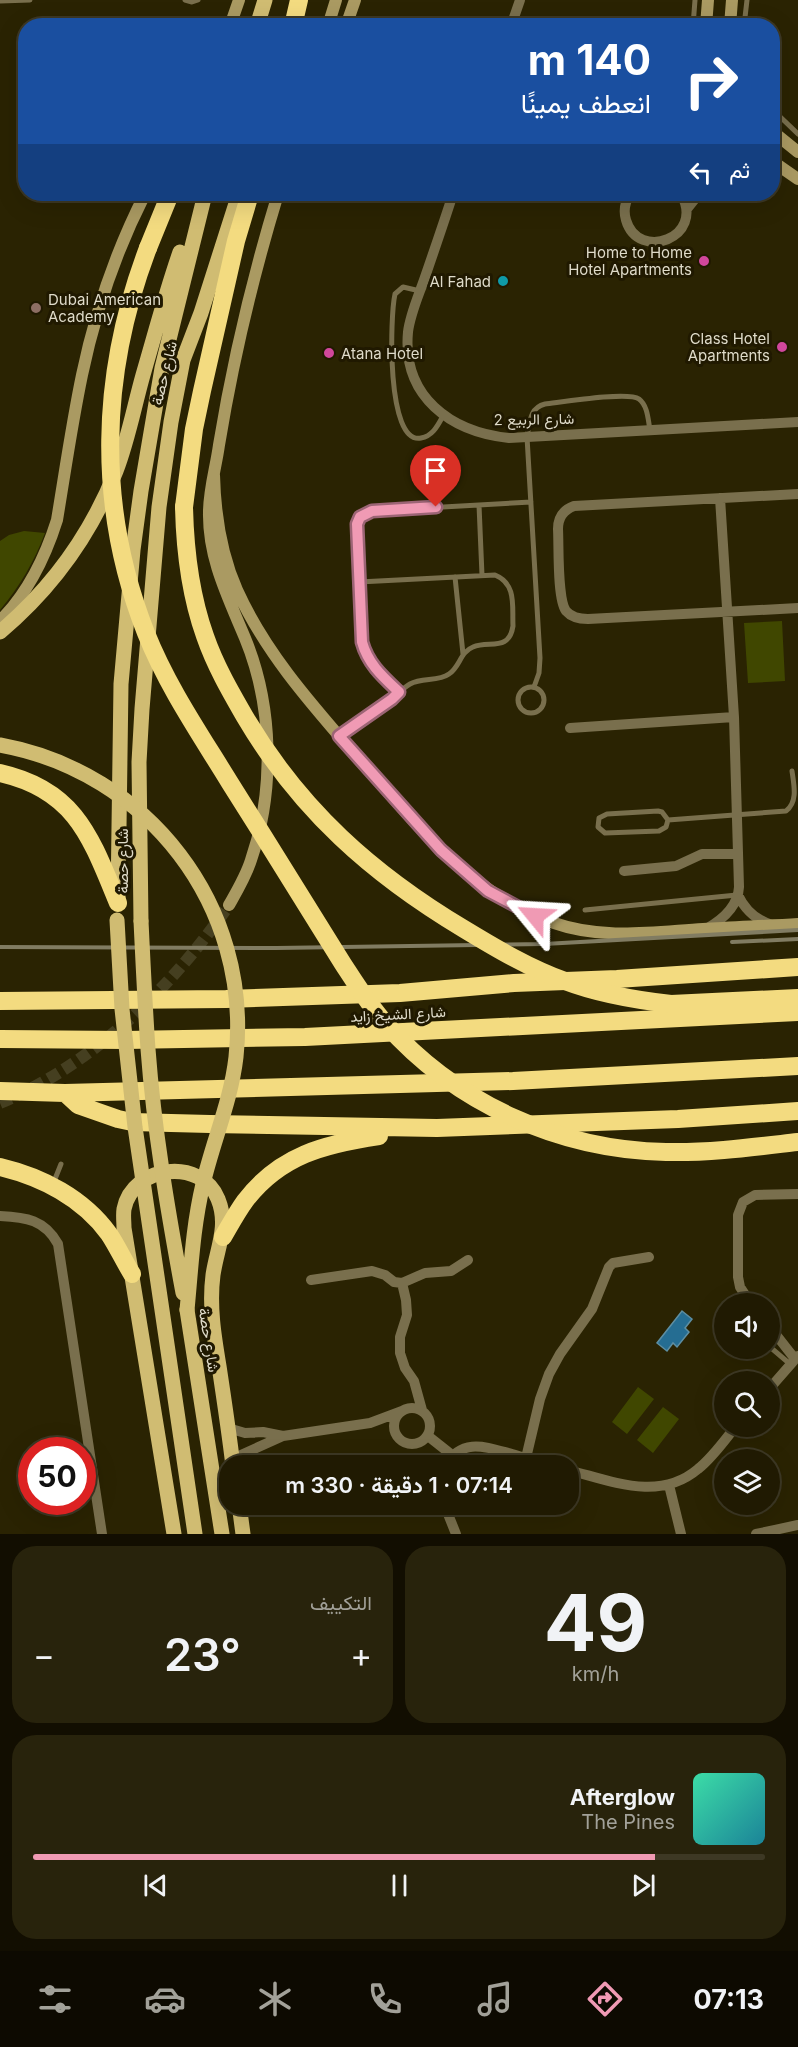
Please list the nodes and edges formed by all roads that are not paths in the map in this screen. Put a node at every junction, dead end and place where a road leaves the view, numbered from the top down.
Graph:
1 (30, 0) edge
2 (185, 0) edge
3 (198, 0) edge
4 (238, 0) edge
5 (265, 0) edge
6 (299, 0) edge
7 (336, 0) edge
8 (355, 0) edge
9 (520, 0) edge
10 (695, 0) edge
11 (708, 0) edge
12 (732, 0) edge
13 (747, 0) edge
14 (0, 1) edge
15 (232, 18) edge
16 (259, 18) edge
17 (294, 18) edge
18 (330, 18) edge
19 (349, 18) edge
20 (514, 18) edge
21 (694, 18) edge
22 (707, 18) edge
23 (731, 18) edge
24 (745, 18) edge
25 (780, 117) edge
26 (798, 134) edge
27 (780, 137) edge
28 (798, 152) edge
29 (780, 167) edge
30 (798, 179) edge
31 (142, 201) edge
32 (167, 201) edge
33 (203, 201) edge
34 (237, 201) edge
35 (248, 201) edge
36 (276, 201) edge
37 (281, 201) edge
38 (451, 201) edge
39 (627, 201) edge
40 (684, 201) edge
41 (693, 201) edge
42 (687, 209) junction
43 (200, 212) junction
44 (266, 233) junction
45 (420, 291) junction
46 (443, 416) junction
47 (798, 422) edge
48 (650, 430) junction
49 (527, 437) junction
50 (214, 475) junction
51 (798, 494) edge
52 (720, 498) junction
53 (531, 502) junction
54 (478, 505) junction
55 (482, 575) junction
56 (454, 577) junction
57 (359, 582) junction
58 (798, 608) edge
59 (727, 612) junction
60 (0, 621) edge
61 (0, 633) edge
62 (463, 654) junction
63 (534, 687) junction
64 (399, 692) junction
65 (734, 717) junction
66 (570, 728) dead end
67 (339, 736) junction
68 (0, 745) edge
69 (792, 771) dead end
70 (0, 773) edge
71 (737, 815) junction
72 (668, 820) junction
73 (738, 854) junction
74 (624, 871) dead end
75 (739, 891) junction
76 (229, 905) tunnel mouth
77 (585, 910) dead end
78 (117, 912) junction
79 (798, 924) edge
80 (773, 926) junction
81 (706, 929) junction
82 (798, 967) edge
83 (731, 972) junction
84 (798, 975) edge
85 (0, 994) edge
86 (798, 998) edge
87 (55, 1000) junction
88 (0, 1001) edge
89 (798, 1012) edge
90 (0, 1040) edge
91 (798, 1066) edge
92 (0, 1091) edge
93 (65, 1093) junction
94 (798, 1110) edge
95 (437, 1128) junction
96 (798, 1142) edge
97 (61, 1164) dead end
98 (0, 1167) edge
99 (52, 1186) junction
100 (798, 1194) edge
101 (0, 1216) edge
102 (223, 1237) junction
103 (649, 1257) dead end
104 (468, 1260) dead end
105 (132, 1274) junction
106 (311, 1280) dead end
107 (402, 1283) junction
108 (744, 1293) edge
109 (187, 1310) junction
110 (780, 1341) edge
111 (780, 1352) edge
112 (794, 1360) edge
113 (780, 1376) edge
114 (414, 1389) junction
115 (404, 1410) junction
116 (422, 1410) junction
117 (370, 1423) junction
118 (228, 1428) junction
119 (283, 1436) junction
120 (397, 1436) junction
121 (428, 1436) junction
122 (726, 1437) edge
123 (232, 1455) edge
124 (246, 1455) edge
125 (452, 1455) joint
126 (515, 1455) edge
127 (527, 1455) edge
128 (579, 1473) edge
129 (669, 1485) junction
130 (240, 1515) edge
131 (448, 1515) edge
132 (798, 1524) edge
133 (102, 1534) edge
134 (174, 1534) edge
135 (195, 1534) edge
136 (222, 1534) edge
137 (243, 1534) edge
138 (456, 1534) edge
139 (681, 1534) edge
140 (756, 1534) edge

1 - 14 lane
2 - 3 lane
4 - 15 main road
5 - 16 main road
6 - 17 highway
7 - 18 main road
8 - 19 main road
9 - 20 street
10 - 21 lane
11 - 22 main road
12 - 23 main road
13 - 24 lane
25 - 26 lane
27 - 28 main road
29 - 30 main road
31 - 60 main road
32 - 96 highway, bridge
33 - 43 main road, شارع حصة
34 - 109 main road, شارع حصة, bridge
35 - 86 highway, bridge
36 - 44 main road
37 - 44 main road
38 - 45 street, شارع الربيع 2
39 - 42 street
40 - 42 street
41 - 42 street
43 - 61 main road
43 - 78 main road, شارع حصة
44 - 50 main road
45 - 46 street, شارع الربيع 2
45 - 46 lane
46 - 49 street, شارع الربيع 2
47 - 48 street, شارع الربيع 2
48 - 49 street, شارع الربيع 2
48 - 49 lane
49 - 53 lane
50 - 67 main road
50 - 76 main road
51 - 52 street
52 - 59 street
52 - 59 street
53 - 54 lane
53 - 63 lane
54 - 55 lane
54 - 57 lane
55 - 56 lane
55 - 62 lane
56 - 57 lane
56 - 62 lane
57 - 64 lane
58 - 59 street
59 - 65 street
62 - 64 lane
63 - 63 lane
64 - 67 lane
65 - 66 street
65 - 71 street
67 - 81 main road
68 - 109 main road, bridge
69 - 71 lane
70 - 78 highway
71 - 72 lane
71 - 73 street
72 - 72 lane
73 - 74 street
73 - 75 street
75 - 77 lane
75 - 80 street
75 - 81 street
78 - 135 main road, شارع حصة, bridge
79 - 80 main road
80 - 81 main road
82 - 83 highway
83 - 84 highway
83 - 87 highway
85 - 87 highway
87 - 88 highway
89 - 90 highway, شارع الشيخ زايد
91 - 93 highway
92 - 93 highway
93 - 95 highway
94 - 95 highway
95 - 102 highway
97 - 99 lane
98 - 99 highway
99 - 105 highway
100 - 108 street
101 - 133 street
102 - 105 main road
102 - 118 main road
103 - 127 street
104 - 107 street
105 - 134 main road
106 - 107 street
107 - 114 street
109 - 136 main road, شارع حصة
110 - 112 street
111 - 112 lane
112 - 113 street
114 - 115 street
114 - 116 street
115 - 116 street
115 - 117 street
115 - 120 street
116 - 121 street
117 - 119 street
117 - 120 street
118 - 119 street
118 - 123 main road
119 - 124 street
120 - 121 street
121 - 125 street
122 - 129 street
125 - 126 street
128 - 129 street
129 - 139 street
130 - 137 main road
131 - 138 street
132 - 140 street

